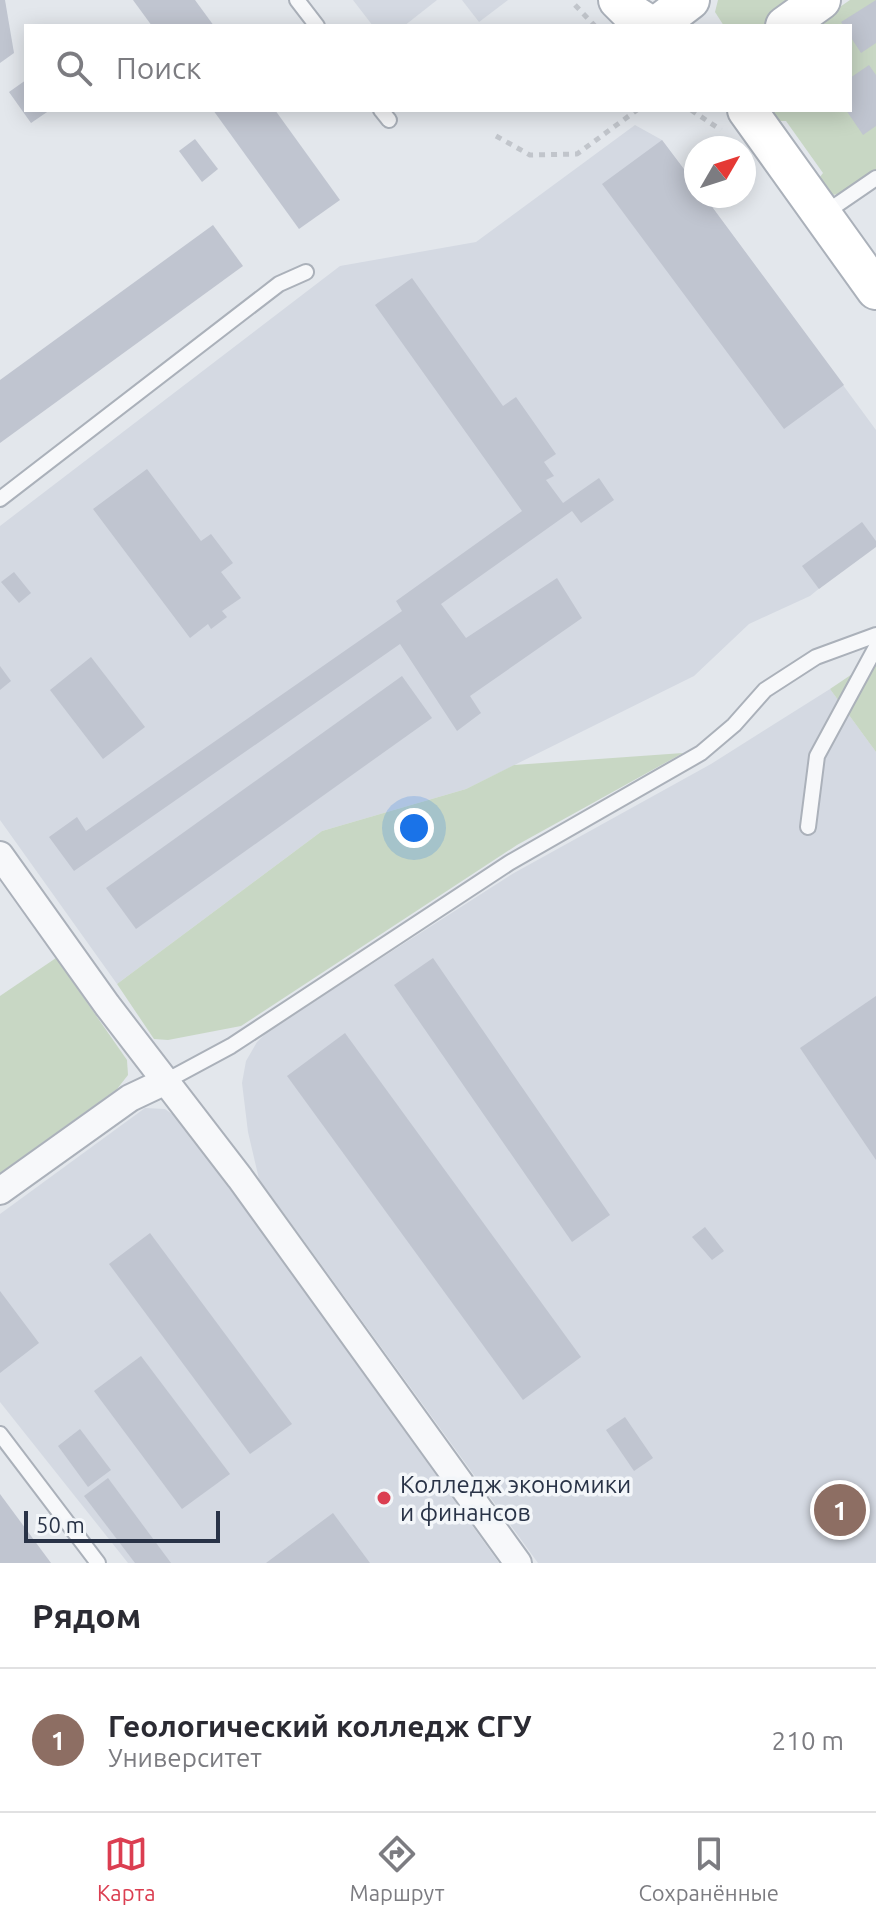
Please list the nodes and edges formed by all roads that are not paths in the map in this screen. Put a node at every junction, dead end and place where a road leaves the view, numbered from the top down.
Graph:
1 (297, 0) edge
2 (618, 0) edge
3 (690, 0) edge
4 (821, 0) edge
5 (315, 24) edge
6 (650, 24) edge
7 (657, 24) edge
8 (788, 24) edge
9 (740, 123) edge
10 (876, 178) edge
11 (822, 215) junction
12 (306, 272) dead end
13 (876, 290) edge
14 (0, 499) edge
15 (876, 635) edge
16 (876, 647) edge
17 (808, 827) dead end
18 (0, 855) edge
19 (166, 1081) junction
20 (0, 1191) edge
21 (0, 1434) edge
22 (98, 1563) edge
23 (518, 1563) edge

1 - 5 lane
2 - 6 main road
3 - 7 main road
4 - 8 main road
9 - 11 main road
10 - 11 lane
11 - 13 main road
12 - 14 lane
15 - 19 lane
16 - 17 lane
18 - 19 street
19 - 20 street
19 - 23 street
21 - 22 lane

